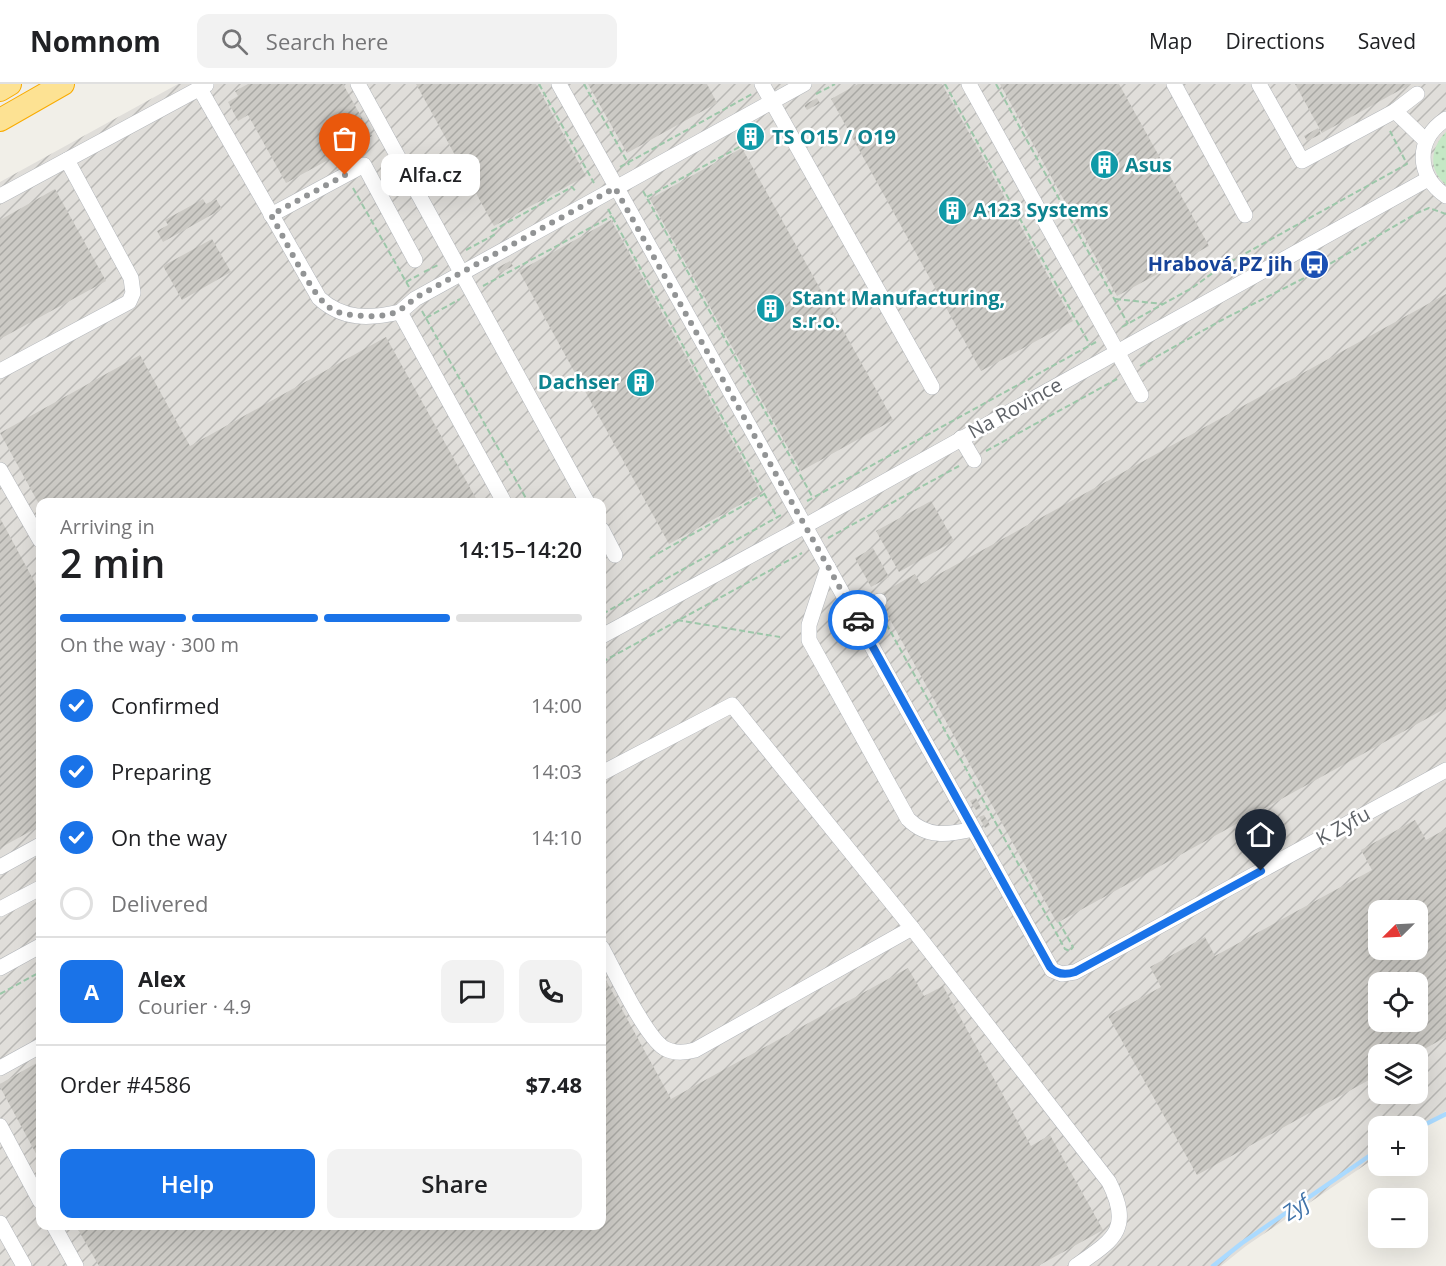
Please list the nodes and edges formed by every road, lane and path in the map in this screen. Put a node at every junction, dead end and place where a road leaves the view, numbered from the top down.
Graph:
1 (10, 84) edge
2 (63, 84) edge
3 (358, 84) edge
4 (539, 84) edge
5 (559, 84) edge
6 (584, 84) edge
7 (804, 84) edge
8 (945, 84) edge
9 (969, 84) edge
10 (996, 84) edge
11 (1174, 84) edge
12 (1259, 84) edge
13 (204, 86) edge
14 (763, 86) edge
15 (0, 90) edge
16 (1417, 94) dead end
17 (772, 102) junction
18 (1389, 114) junction
19 (1446, 119) edge
20 (0, 120) edge
21 (738, 135) dead end
22 (1426, 141) junction
23 (67, 160) junction
24 (628, 163) junction
25 (608, 174) junction
26 (345, 175) junction
27 (635, 177) junction
28 (1428, 179) junction
29 (593, 182) junction
30 (584, 188) dead end
31 (615, 188) junction
32 (0, 196) edge
33 (601, 196) junction
34 (1446, 196) edge
35 (647, 197) junction
36 (1446, 214) edge
37 (271, 215) junction
38 (1245, 215) dead end
39 (612, 216) junction
40 (492, 231) dead end
41 (415, 260) dead end
42 (461, 274) junction
43 (471, 293) junction
44 (415, 298) junction
45 (1114, 298) junction
46 (1163, 304) junction
47 (399, 312) junction
48 (426, 318) junction
49 (1128, 324) junction
50 (1108, 336) junction
51 (1090, 345) junction
52 (1116, 351) junction
53 (0, 371) edge
54 (1128, 372) junction
55 (932, 387) dead end
56 (1141, 395) dead end
57 (961, 438) junction
58 (973, 459) junction
59 (0, 470) edge
60 (764, 494) junction
61 (502, 498) edge
62 (526, 498) edge
63 (584, 498) edge
64 (813, 498) junction
65 (795, 508) junction
66 (777, 517) junction
67 (805, 526) junction
68 (36, 533) edge
69 (606, 538) edge
70 (825, 543) junction
71 (615, 555) dead end
72 (650, 558) dead end
73 (828, 567) junction
74 (877, 602) joint
75 (606, 612) edge
76 (854, 614) junction
77 (677, 620) junction
78 (606, 634) edge
79 (780, 638) dead end
80 (606, 660) edge
81 (1446, 770) edge
82 (606, 771) edge
83 (973, 829) junction
84 (36, 851) edge
85 (0, 867) edge
86 (36, 890) edge
87 (0, 909) edge
88 (912, 928) junction
89 (1053, 928) junction
90 (36, 948) edge
91 (606, 955) edge
92 (0, 968) edge
93 (36, 974) edge
94 (0, 994) edge
95 (36, 1048) edge
96 (0, 1068) edge
97 (0, 1126) edge
98 (36, 1194) edge
99 (0, 1222) edge
100 (56, 1230) edge
101 (24, 1266) edge
102 (76, 1266) edge
103 (1076, 1266) edge

1 - 15 highway
2 - 20 highway
3 - 42 street
4 - 29 path
5 - 25 street, K Zyfu
6 - 24 path
7 - 17 street
8 - 51 path
9 - 50 street
10 - 45 path
11 - 38 street
12 - 18 street
13 - 23 street
13 - 37 street
14 - 17 street
14 - 24 path
16 - 18 street
17 - 27 street
17 - 55 street
18 - 22 street
18 - 46 path
19 - 22 street
21 - 35 path
22 - 28 street
23 - 32 street
23 - 53 street
24 - 25 path
24 - 27 path
25 - 29 path
25 - 31 street, K Zyfu
26 - 37 street
26 - 41 street
26 - 44 path
27 - 31 street
27 - 35 path
28 - 34 street
28 - 52 street, Na Rovince
29 - 33 path
30 - 40 path
31 - 33 street
31 - 65 street, K Zyfu
33 - 39 path
33 - 42 street
35 - 64 path
36 - 54 path
37 - 47 street
39 - 43 path
39 - 60 path
42 - 43 street
42 - 44 street
43 - 48 path
43 - 63 street
44 - 47 street
44 - 48 path
45 - 46 path
45 - 49 path
46 - 49 path
47 - 61 street
48 - 62 path
49 - 50 path
50 - 51 path
50 - 52 street
51 - 64 path
52 - 54 street
52 - 57 street, Na Rovince
54 - 56 street
54 - 58 path
57 - 58 street
57 - 67 street, Na Rovince
58 - 70 path
59 - 68 street
60 - 66 path
60 - 72 path
64 - 65 path
65 - 66 path
65 - 67 street, K Zyfu
66 - 75 path
67 - 70 street, K Zyfu
67 - 78 street, Na Rovince
69 - 71 street
70 - 73 street, K Zyfu
70 - 77 path
73 - 76 street, K Zyfu
73 - 83 street
74 - 76 street
74 - 89 path
76 - 83 street, K Zyfu
77 - 79 path
77 - 80 path
81 - 83 street, K Zyfu
82 - 88 street
84 - 85 street
86 - 87 street
88 - 91 street
88 - 103 street
89 - 89 path
90 - 92 street
93 - 94 path
95 - 96 street
97 - 98 street
99 - 101 street
100 - 102 street

